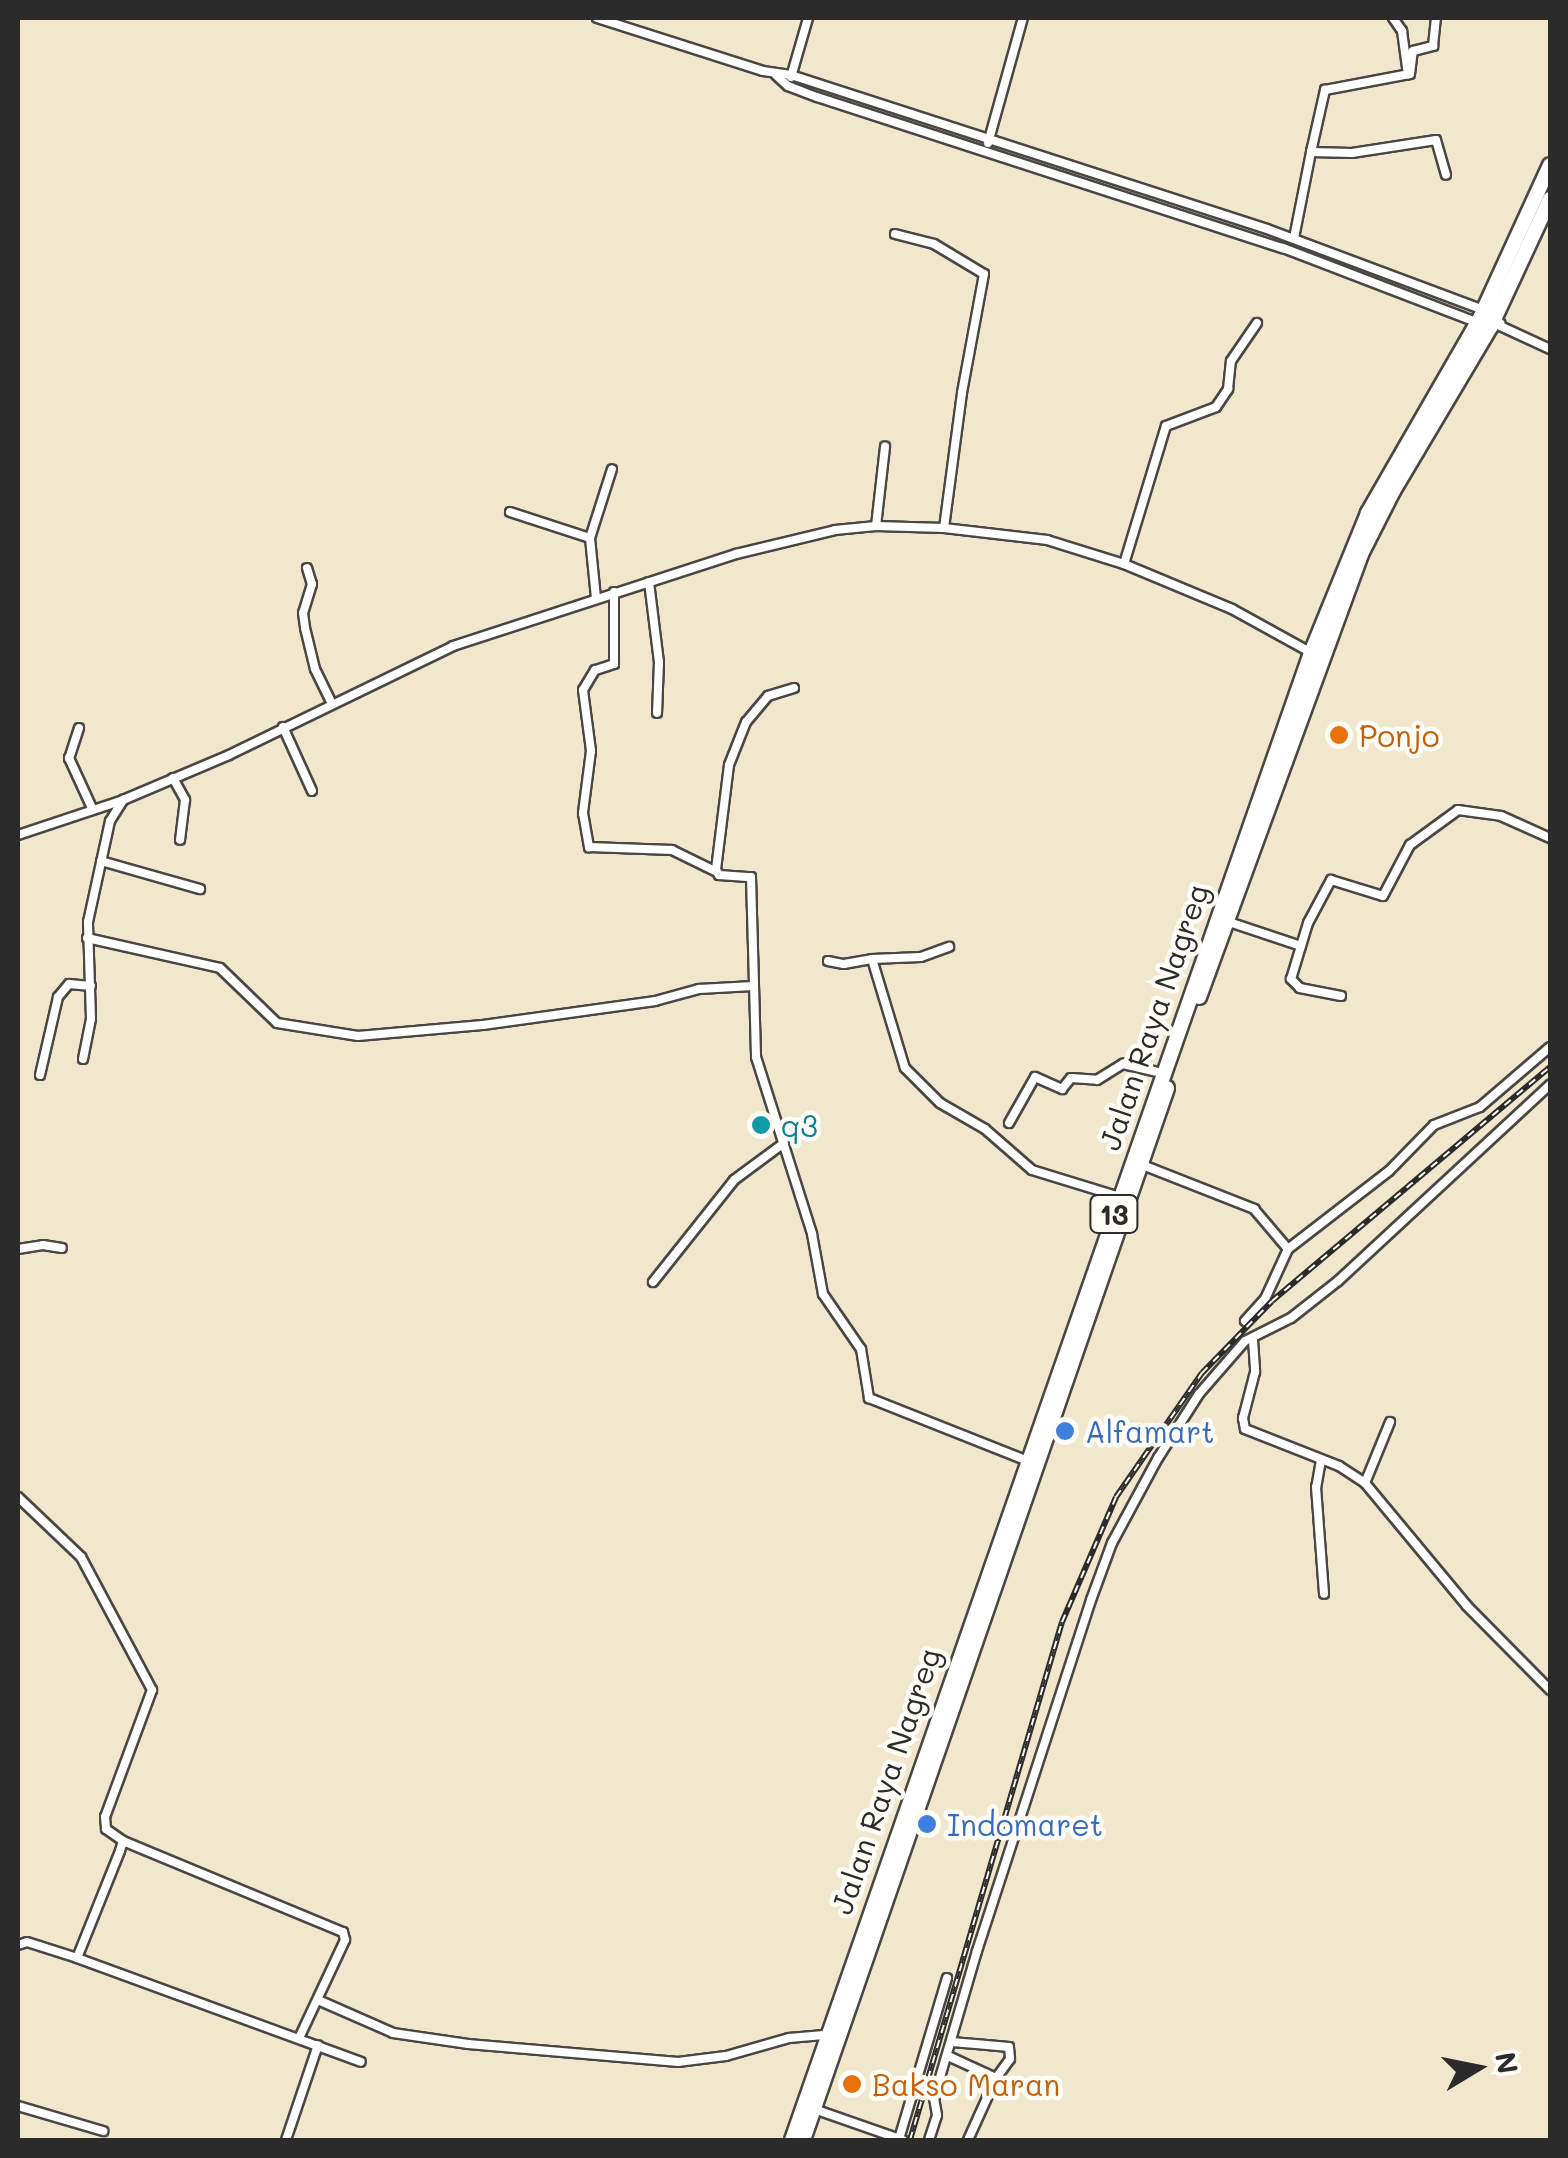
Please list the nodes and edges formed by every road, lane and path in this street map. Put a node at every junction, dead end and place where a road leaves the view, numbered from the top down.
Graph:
1 (597, 18) edge
2 (637, 18) edge
3 (808, 18) edge
4 (1024, 18) edge
5 (1393, 18) edge
6 (1436, 18) edge
7 (633, 30) junction
8 (775, 75) junction
9 (791, 75) junction
10 (1408, 75) junction
11 (788, 86) junction
12 (989, 140) junction
13 (986, 151) junction
14 (1311, 152) junction
15 (1550, 165) edge
16 (1446, 175) dead end
17 (1550, 199) edge
18 (894, 234) dead end
19 (1294, 238) junction
20 (1313, 244) junction
21 (1308, 256) junction
22 (1490, 320) junction
23 (1256, 323) dead end
24 (1550, 349) edge
25 (885, 446) dead end
26 (612, 469) dead end
27 (510, 512) dead end
28 (876, 526) junction
29 (944, 528) junction
30 (590, 538) junction
31 (1124, 564) junction
32 (307, 568) dead end
33 (649, 582) junction
34 (614, 592) junction
35 (596, 598) junction
36 (1316, 655) junction
37 (794, 688) dead end
38 (331, 702) junction
39 (657, 713) dead end
40 (283, 727) junction
41 (80, 728) dead end
42 (173, 778) junction
43 (312, 791) dead end
44 (123, 800) junction
45 (92, 808) junction
46 (18, 835) edge
47 (1550, 838) edge
48 (180, 840) dead end
49 (101, 862) junction
50 (717, 872) junction
51 (200, 890) dead end
52 (1226, 921) junction
53 (87, 938) junction
54 (949, 946) dead end
55 (1298, 946) junction
56 (872, 959) junction
57 (828, 961) dead end
58 (92, 986) junction
59 (753, 986) junction
60 (1341, 996) dead end
61 (1550, 1048) edge
62 (84, 1059) dead end
63 (40, 1074) dead end
64 (1162, 1074) junction
65 (1550, 1085) edge
66 (1010, 1123) dead end
67 (784, 1143) junction
68 (1136, 1164) junction
69 (1120, 1197) junction
70 (62, 1248) dead end
71 (1288, 1249) junction
72 (18, 1250) edge
73 (653, 1282) dead end
74 (1245, 1321) dead end
75 (1253, 1340) junction
76 (1390, 1422) dead end
77 (1321, 1460) junction
78 (1031, 1462) junction
79 (1365, 1483) junction
80 (18, 1497) edge
81 (1324, 1594) dead end
82 (1550, 1690) edge
83 (123, 1841) junction
84 (18, 1945) edge
85 (77, 1958) junction
86 (947, 1978) dead end
87 (318, 2000) junction
88 (827, 2034) junction
89 (299, 2038) junction
90 (952, 2042) junction
91 (318, 2045) junction
92 (948, 2056) junction
93 (361, 2062) dead end
94 (996, 2078) junction
95 (18, 2106) edge
96 (814, 2108) junction
97 (103, 2130) dead end
98 (931, 2137) edge
99 (286, 2140) edge
100 (792, 2140) edge
101 (802, 2140) edge
102 (899, 2140) edge
103 (944, 2140) edge
104 (968, 2140) edge

1 - 7 street
2 - 7 street
3 - 9 street
4 - 12 street
5 - 10 street
6 - 10 street
7 - 8 street
8 - 9 street
8 - 11 street
9 - 11 street
9 - 12 street
10 - 14 street
11 - 13 street
12 - 13 street
12 - 19 street
13 - 21 street
14 - 16 street
14 - 19 street
15 - 22 highway, Jalan Raya Nagreg / 13
17 - 22 highway, Jalan Raya Nagreg / 13
18 - 29 street
19 - 20 street
20 - 21 street
20 - 22 street
21 - 22 street
22 - 24 street
22 - 36 highway, Jalan Raya Nagreg / 13
23 - 31 street
25 - 28 street
26 - 30 street
27 - 30 street
28 - 29 street
28 - 33 street
29 - 31 street
30 - 35 street
31 - 36 street
32 - 38 street
33 - 34 street
33 - 39 street
34 - 35 street
34 - 50 street
35 - 38 street
36 - 52 highway, Jalan Raya Nagreg / 13
36 - 64 highway, Jalan Raya Nagreg / 13
37 - 50 street
38 - 40 street
40 - 42 street
40 - 43 street
41 - 45 street
42 - 44 street
42 - 48 street
44 - 45 street
44 - 49 street
45 - 46 street
47 - 55 street
49 - 51 street
49 - 53 street
50 - 59 street
52 - 55 street
52 - 68 highway, Jalan Raya Nagreg / 13
53 - 58 street
53 - 59 street
54 - 56 street
55 - 60 street
56 - 57 street
56 - 69 street
58 - 62 street
58 - 63 street
59 - 67 street
61 - 71 street
64 - 66 street
64 - 68 highway, Jalan Raya Nagreg / 13
65 - 75 street
67 - 73 street
67 - 78 street
68 - 69 highway, Jalan Raya Nagreg / 13
68 - 71 street
68 - 78 highway, Jalan Raya Nagreg / 13
69 - 78 highway, Jalan Raya Nagreg / 13
70 - 72 street
71 - 74 street
75 - 77 street
75 - 90 street
76 - 79 street
77 - 79 street
77 - 81 street
78 - 88 highway, Jalan Raya Nagreg / 13
78 - 96 highway, Jalan Raya Nagreg / 13
79 - 82 street
80 - 83 street
83 - 85 street
83 - 87 street
84 - 85 street
85 - 89 street
86 - 102 street
87 - 88 street
87 - 89 street
88 - 100 highway, Jalan Raya Nagreg / 13
89 - 91 street
90 - 92 street
90 - 94 street
91 - 93 street
91 - 99 street
92 - 94 street
92 - 98 street
94 - 104 street
95 - 97 street
96 - 101 highway, Jalan Raya Nagreg / 13
96 - 102 street
98 - 103 street

